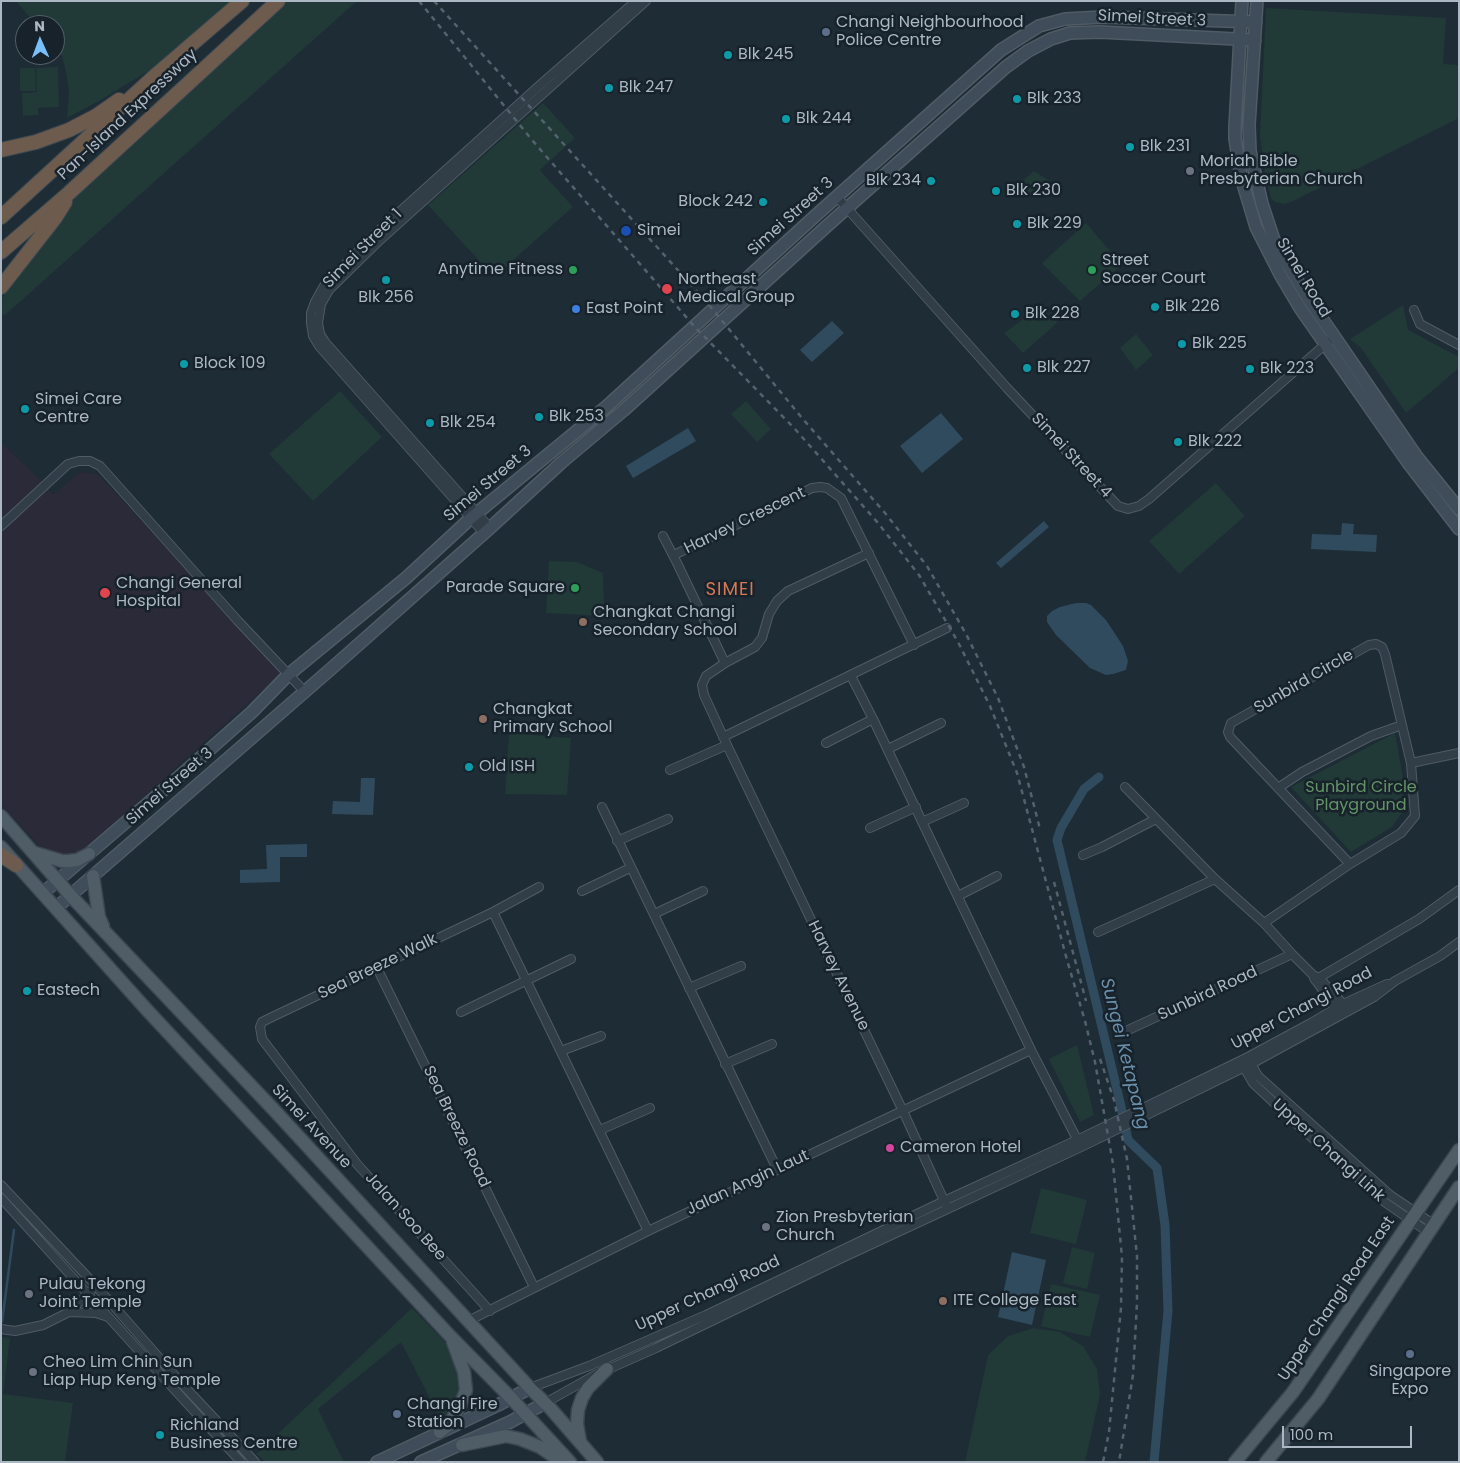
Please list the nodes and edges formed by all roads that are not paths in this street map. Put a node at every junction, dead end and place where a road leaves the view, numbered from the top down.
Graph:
1 (242, 1) edge
2 (278, 1) edge
3 (636, 1) edge
4 (646, 1) edge
5 (1242, 1) edge
6 (1257, 1) edge
7 (1241, 22) junction
8 (1256, 22) junction
9 (1240, 39) junction
10 (1255, 40) junction
11 (156, 75) junction
12 (1249, 125) junction
13 (1235, 127) junction
14 (1, 150) edge
15 (69, 193) junction
16 (837, 197) junction
17 (847, 209) junction
18 (1, 217) edge
19 (1, 252) edge
20 (1, 287) edge
21 (1414, 310) dead end
22 (1329, 340) junction
23 (1459, 345) edge
24 (1459, 508) edge
25 (474, 516) junction
26 (1, 526) edge
27 (1459, 528) edge
28 (487, 531) junction
29 (663, 536) dead end
30 (869, 553) junction
31 (674, 555) junction
32 (947, 628) dead end
33 (914, 645) junction
34 (724, 663) junction
35 (288, 675) junction
36 (851, 676) junction
37 (305, 692) junction
38 (252, 712) junction
39 (274, 719) junction
40 (873, 719) junction
41 (941, 723) dead end
42 (1402, 725) junction
43 (725, 741) junction
44 (826, 743) dead end
45 (888, 749) junction
46 (1459, 753) edge
47 (1411, 763) junction
48 (670, 770) dead end
49 (1125, 787) dead end
50 (1278, 788) junction
51 (964, 803) dead end
52 (602, 807) dead end
53 (916, 807) junction
54 (1, 816) edge
55 (668, 819) dead end
56 (1156, 819) junction
57 (922, 822) junction
58 (870, 828) dead end
59 (618, 841) junction
60 (1, 848) edge
61 (35, 853) junction
62 (89, 854) junction
63 (1, 855) edge
64 (1083, 855) dead end
65 (16, 864) junction
66 (1350, 864) junction
67 (630, 868) junction
68 (93, 876) junction
69 (997, 876) dead end
70 (1215, 879) junction
71 (58, 880) junction
72 (539, 887) dead end
73 (1459, 890) edge
74 (582, 891) dead end
75 (703, 891) dead end
76 (43, 893) junction
77 (71, 896) junction
78 (958, 896) junction
79 (56, 908) junction
80 (493, 912) junction
81 (654, 914) junction
82 (1264, 923) junction
83 (105, 931) junction
84 (1098, 932) dead end
85 (1459, 942) edge
86 (1292, 954) junction
87 (572, 959) dead end
88 (741, 966) dead end
89 (377, 968) junction
90 (1316, 978) junction
91 (526, 981) junction
92 (689, 988) junction
93 (1342, 1009) junction
94 (461, 1012) dead end
95 (262, 1022) joint
96 (1124, 1032) dead end
97 (601, 1036) dead end
98 (772, 1044) dead end
99 (1031, 1050) junction
100 (561, 1051) junction
101 (1246, 1062) junction
102 (725, 1064) junction
103 (650, 1108) dead end
104 (903, 1111) junction
105 (600, 1130) junction
106 (1079, 1143) junction
107 (1459, 1150) edge
108 (777, 1169) junction
109 (1, 1185) edge
110 (1459, 1187) edge
111 (1, 1198) edge
112 (946, 1204) junction
113 (1413, 1217) junction
114 (1430, 1228) junction
115 (648, 1231) junction
116 (96, 1286) junction
117 (534, 1287) junction
118 (88, 1294) junction
119 (490, 1310) junction
120 (69, 1312) junction
121 (108, 1317) junction
122 (468, 1321) junction
123 (1, 1329) edge
124 (451, 1337) junction
125 (607, 1369) junction
126 (530, 1388) junction
127 (511, 1398) junction
128 (546, 1403) junction
129 (526, 1414) junction
130 (440, 1432) junction
131 (580, 1442) junction
132 (462, 1445) junction
133 (241, 1462) edge
134 (255, 1462) edge
135 (377, 1462) edge
136 (421, 1462) edge
137 (562, 1462) edge
138 (570, 1462) edge
139 (597, 1462) edge
140 (1236, 1462) edge
141 (1266, 1462) edge

1 - 11 highway, Pan-Island Expressway
2 - 15 highway, Pan-Island Expressway
3 - 25 street, Simei Street 1
4 - 25 street, Simei Street 1
5 - 7 main road, Simei Road
6 - 8 main road, Simei Road
7 - 8 main road, Simei Street 3
7 - 9 main road, Simei Road
7 - 16 main road, Simei Street 3
8 - 10 main road, Simei Road
9 - 10 main road, Simei Street 3
9 - 13 main road, Simei Road
9 - 17 main road, Simei Street 3
10 - 12 main road, Simei Road
11 - 14 highway
11 - 18 highway, Pan-Island Expressway
12 - 13 main road
12 - 22 main road, Simei Road
13 - 22 main road, Simei Road
15 - 19 highway, Pan-Island Expressway
15 - 20 highway
16 - 17 street, Simei Street 4
16 - 25 main road, Simei Street 3
17 - 22 street, Simei Street 4
17 - 28 main road, Simei Street 3
21 - 23 street
22 - 24 main road, Simei Road
22 - 27 main road, Simei Road
25 - 28 street, Simei Street 1
25 - 35 main road, Simei Street 3
26 - 35 street
28 - 37 main road, Simei Street 3
29 - 31 street
30 - 31 street, Harvey Crescent
30 - 33 street, Harvey Crescent
30 - 34 street
31 - 34 street
32 - 33 street
33 - 36 street
34 - 43 street
35 - 37 street
35 - 38 main road, Simei Street 3
36 - 40 street
36 - 43 street
37 - 39 main road, Simei Street 3
38 - 39 main road
38 - 62 main road, Simei Street 3
39 - 68 main road, Simei Street 3
40 - 44 street
40 - 45 street
41 - 45 street
42 - 47 street, Sunbird Circle
42 - 50 street
42 - 50 street, Sunbird Circle
43 - 48 street
43 - 104 street, Harvey Avenue
45 - 53 street
46 - 47 street
47 - 66 street, Sunbird Circle
49 - 56 street
50 - 66 street, Sunbird Circle
51 - 57 street
52 - 59 street
53 - 57 street
53 - 58 street
54 - 61 main road, Simei Avenue
55 - 59 street
56 - 64 street
56 - 70 street
57 - 78 street
59 - 67 street
60 - 65 main road
61 - 62 main road
61 - 71 main road, Simei Avenue
62 - 71 main road, Simei Street 3
63 - 65 highway
65 - 76 main road
66 - 82 street, Sunbird Circle
67 - 74 street
67 - 81 street
68 - 77 main road, Simei Street 3
68 - 83 main road
69 - 78 street
70 - 82 street
70 - 84 street
71 - 76 main road, Simei Street 3
71 - 77 main road, Simei Avenue
72 - 80 street, Sea Breeze Walk
73 - 90 street
75 - 81 street
76 - 79 main road
77 - 79 main road, Simei Street 3
77 - 83 main road, Simei Avenue
78 - 99 street
79 - 124 main road
80 - 89 street, Sea Breeze Walk
80 - 91 street
81 - 92 street
82 - 86 street
83 - 122 main road, Simei Avenue
85 - 93 street, Upper Changi Road
86 - 90 street
86 - 96 street, Sunbird Road
87 - 91 street
88 - 92 street
89 - 95 street, Sea Breeze Walk
89 - 117 street, Sea Breeze Road
90 - 93 street
91 - 94 street
91 - 100 street
92 - 102 street
93 - 101 street, Upper Changi Road
95 - 119 street, Jalan Soo Bee
97 - 100 street
98 - 102 street
99 - 104 street, Jalan Angin Laut
99 - 106 street
100 - 105 street
101 - 106 street, Upper Changi Road
101 - 113 street, Upper Changi Link
102 - 108 street
103 - 105 street
104 - 108 street, Jalan Angin Laut
104 - 112 street, Harvey Avenue
105 - 115 street
106 - 112 street, Upper Changi Road
107 - 113 main road, Upper Changi Road East
108 - 115 street, Jalan Angin Laut
109 - 116 street
110 - 114 main road
111 - 118 street
112 - 125 street, Upper Changi Road
112 - 126 street, Upper Changi Road
113 - 114 street, Upper Changi Link
113 - 140 main road, Upper Changi Road East
114 - 141 main road
115 - 117 street, Jalan Angin Laut
116 - 118 street
116 - 134 street
117 - 119 street, Jalan Angin Laut
118 - 120 street
118 - 121 street
119 - 122 street, Jalan Angin Laut
120 - 121 street
120 - 123 street
121 - 133 street
122 - 126 main road, Simei Avenue
124 - 127 main road
124 - 130 main road
125 - 128 street, Upper Changi Road
125 - 131 main road
126 - 127 main road, Upper Changi Road
126 - 128 main road, Simei Avenue
127 - 129 main road
127 - 130 main road, Upper Changi Road
128 - 129 main road, Upper Changi Road
128 - 131 main road, Simei Avenue
129 - 132 main road, Upper Changi Road
129 - 138 main road
130 - 135 main road, Upper Changi Road
131 - 139 main road, Simei Avenue
132 - 136 main road, Upper Changi Road
132 - 137 main road

